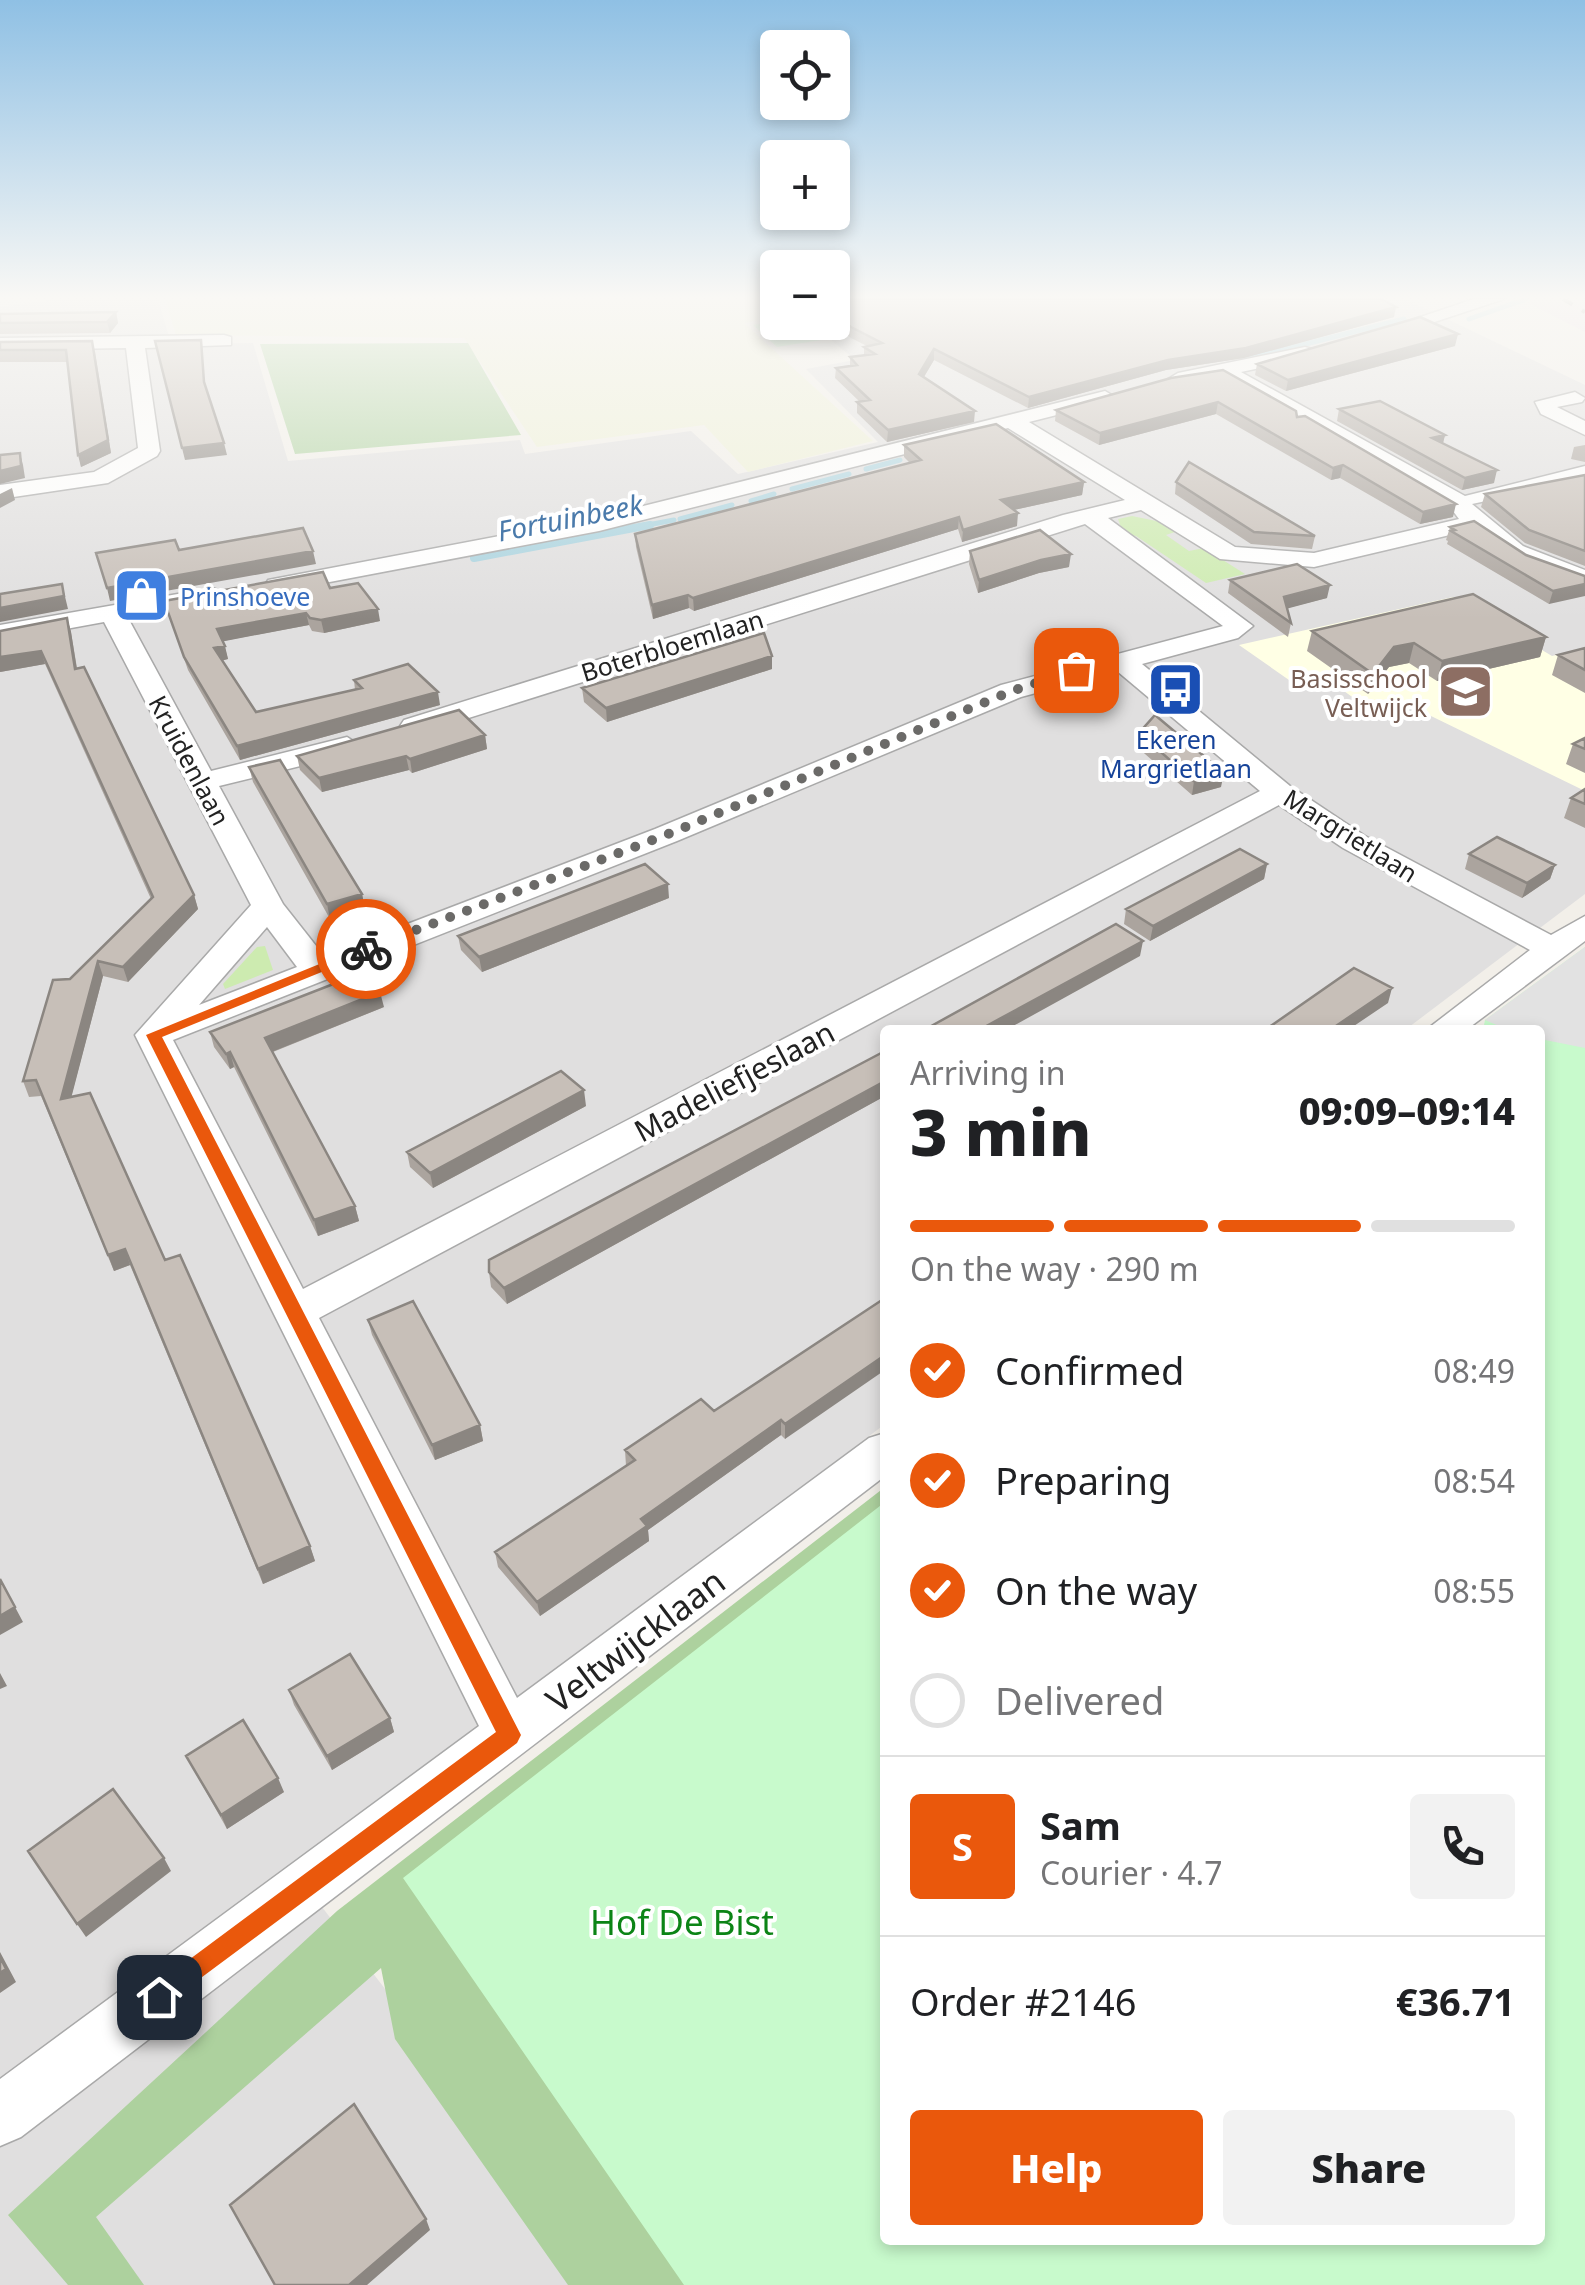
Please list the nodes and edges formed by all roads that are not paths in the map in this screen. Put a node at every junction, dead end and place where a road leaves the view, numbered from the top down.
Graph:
1 (143, 406) edge
2 (1080, 406) edge
3 (1283, 406) edge
4 (1546, 406) edge
5 (1018, 425) junction
6 (1585, 429) edge
7 (1585, 473) edge
8 (0, 492) edge
9 (1143, 504) junction
10 (1464, 512) junction
11 (1088, 515) junction
12 (1585, 577) edge
13 (112, 613) junction
14 (0, 633) edge
15 (1119, 659) junction
16 (201, 782) junction
17 (1280, 792) junction
18 (268, 906) junction
19 (1585, 926) edge
20 (1552, 949) junction
21 (316, 969) junction
22 (1450, 1025) edge
23 (153, 1035) junction
24 (293, 1312) junction
25 (880, 1456) edge
26 (510, 1735) junction
27 (0, 2116) edge

1 - 8 street
2 - 5 street
3 - 10 street
4 - 6 street
5 - 9 street
5 - 13 street
7 - 10 street
9 - 10 street
9 - 11 street, Boterbloemlaan
10 - 12 street
11 - 15 street
11 - 16 street, Boterbloemlaan
13 - 14 street
13 - 16 street, Kruidenlaan
15 - 17 street, Margrietlaan
15 - 21 street
16 - 18 street, Kruidenlaan
17 - 20 street, Margrietlaan
17 - 24 street, Madeliefjeslaan
18 - 21 street, Kruidenlaan
18 - 23 street
19 - 20 street
20 - 22 street
21 - 23 street
23 - 24 street
24 - 26 street
25 - 26 street, Veltwijcklaan
26 - 27 street, Veltwijcklaan

